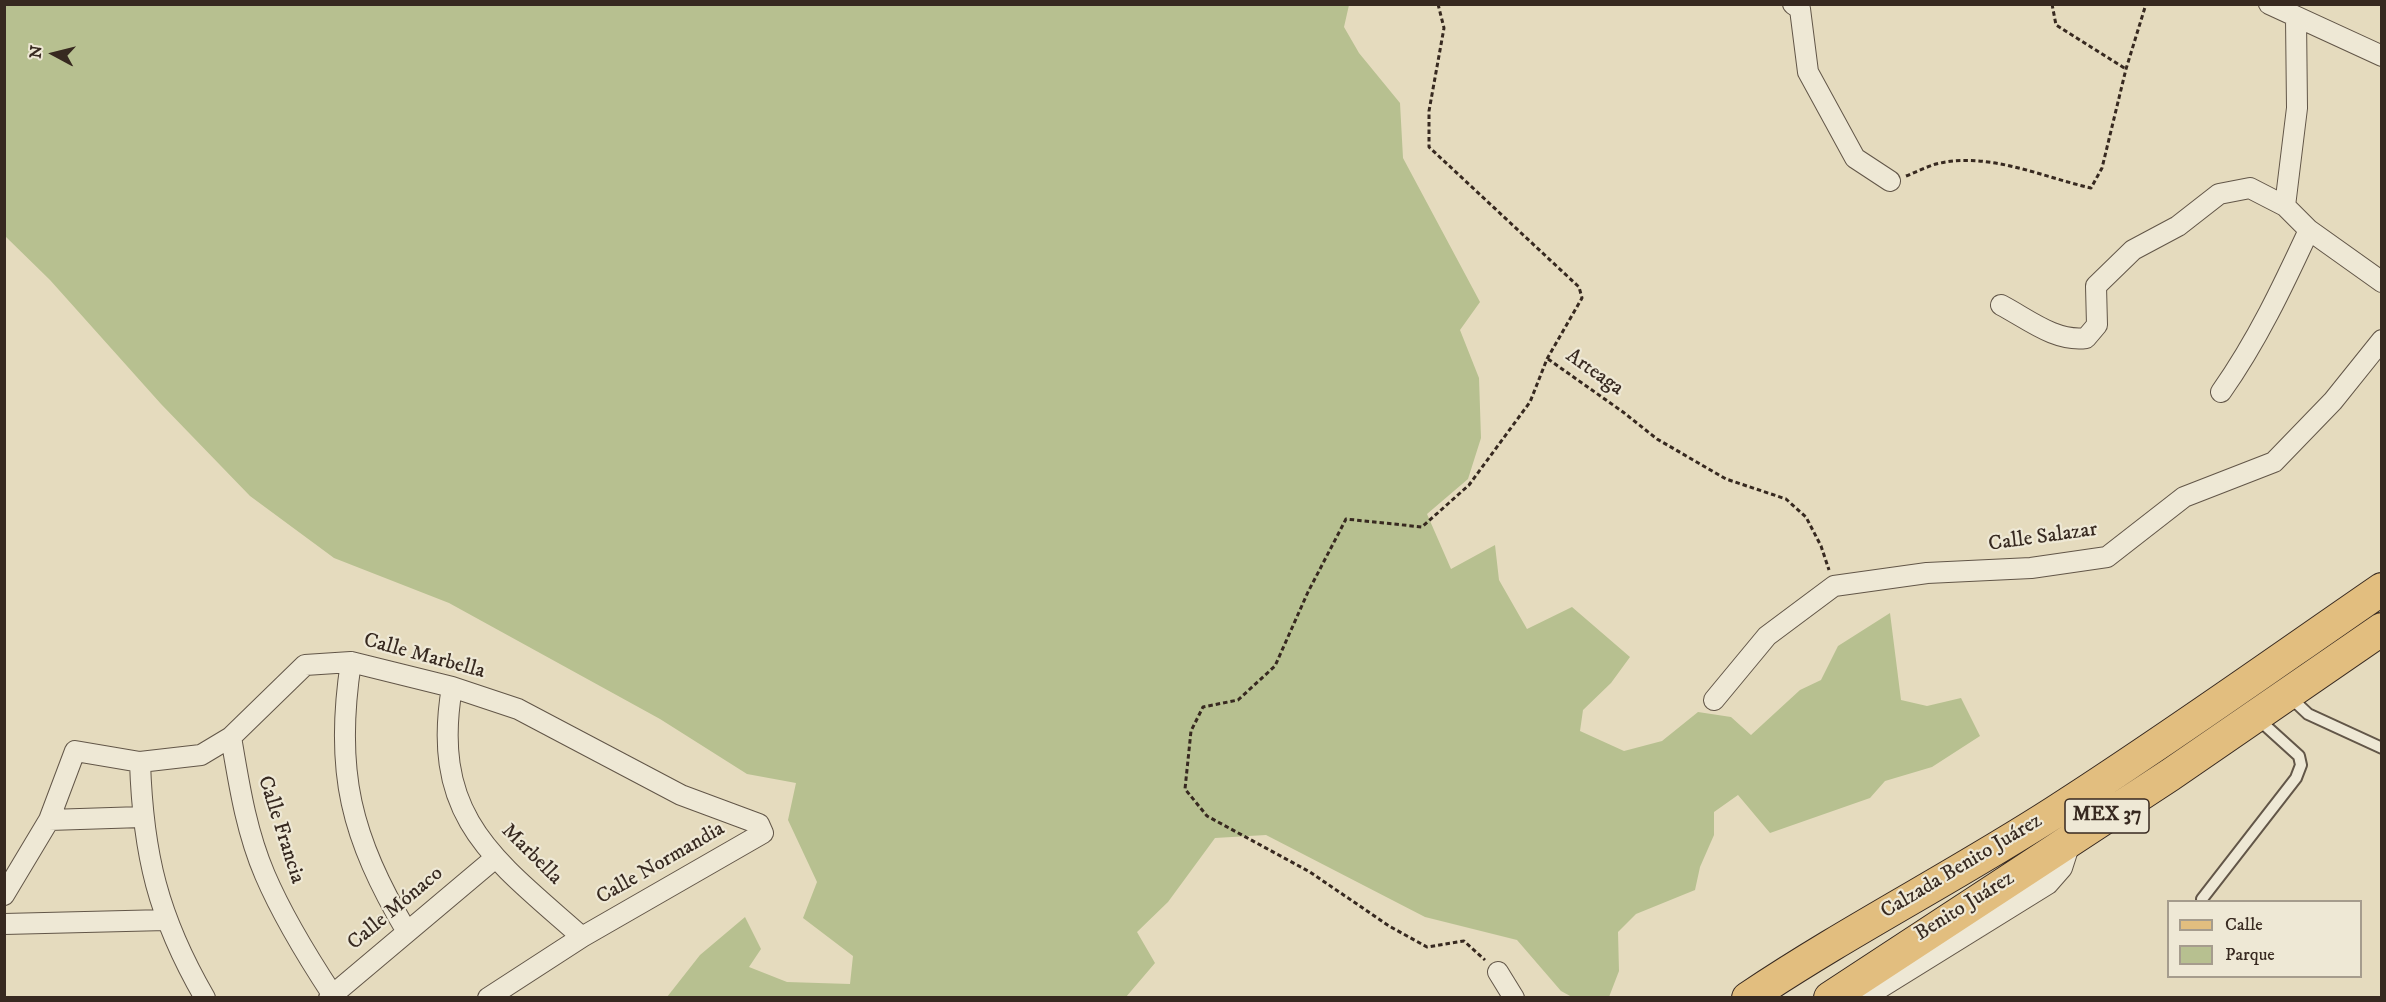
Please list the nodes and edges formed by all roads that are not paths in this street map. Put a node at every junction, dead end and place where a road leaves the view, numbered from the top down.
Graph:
1 (2269, 4) edge
2 (1799, 6) edge
3 (2296, 18) junction
4 (2382, 56) edge
5 (1890, 182) road end
6 (2285, 207) junction
7 (2309, 230) junction
8 (2382, 282) edge
9 (2001, 305) dead end
10 (2382, 340) edge
11 (2221, 392) dead end
12 (2382, 589) edge
13 (2382, 629) edge
14 (351, 662) junction
15 (452, 687) junction
16 (2287, 694) junction
17 (1714, 700) dead end
18 (2255, 716) junction
19 (231, 737) junction
20 (2152, 748) junction
21 (2382, 748) edge
22 (140, 762) junction
23 (2170, 775) junction
24 (2053, 814) junction
25 (142, 817) junction
26 (49, 820) junction
27 (763, 833) joint
28 (2071, 839) junction
29 (494, 859) junction
30 (4, 895) edge
31 (2202, 900) dead end
32 (166, 920) junction
33 (4, 924) edge
34 (407, 932) junction
35 (582, 937) junction
36 (1498, 972) road end
37 (330, 996) edge
38 (205, 998) edge
39 (488, 998) edge
40 (1514, 998) edge
41 (1748, 998) edge
42 (1830, 998) edge
43 (1864, 998) edge

1 - 3 street
2 - 5 street
3 - 4 street
3 - 6 street
6 - 7 street
6 - 9 street
7 - 8 street
7 - 11 street
10 - 17 street, Calle Salazar
12 - 20 main road, Calzada Benito Juárez / MEX 37
13 - 16 main road, Calzada Benito Juárez / MEX 37
14 - 15 street, Calle Marbella
14 - 19 street, Calle Marbella
14 - 34 street
15 - 27 street, Calle Marbella
15 - 29 street, Marbella
16 - 18 main road, Calzada Benito Juárez / MEX 37
16 - 21 lane
18 - 23 main road, Calzada Benito Juárez / MEX 37
18 - 31 lane
19 - 22 street, Calle Marbella
19 - 37 street, Calle Francia
20 - 23 main road
20 - 24 main road, Calzada Benito Juárez / MEX 37
22 - 25 street
22 - 26 street, Calle Marbella
23 - 28 main road, Calzada Benito Juárez / MEX 37
24 - 28 street
24 - 41 main road, Calzada Benito Juárez / MEX 37
25 - 26 street
25 - 32 street
26 - 30 street
27 - 35 street, Calle Normandia
28 - 42 main road, Calzada Benito Juárez / MEX 37
28 - 43 street, Benito Juárez
29 - 34 street, Calle Mónaco
29 - 35 street, Marbella
32 - 33 street
32 - 38 street
34 - 37 street, Calle Mónaco
35 - 39 street
36 - 40 street

